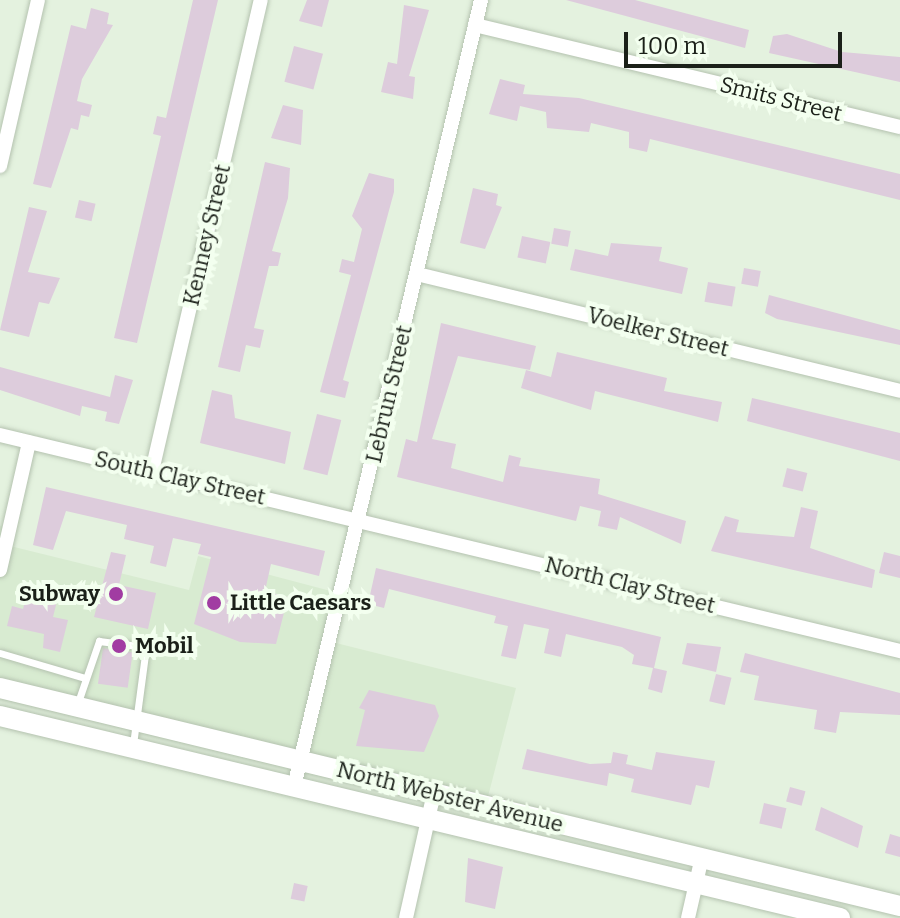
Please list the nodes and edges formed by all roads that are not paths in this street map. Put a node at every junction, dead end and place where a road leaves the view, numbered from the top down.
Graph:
1 (38, 0) edge
2 (261, 0) edge
3 (481, 0) edge
4 (475, 25) junction
5 (900, 127) edge
6 (0, 166) edge
7 (417, 274) junction
8 (900, 391) edge
9 (0, 435) edge
10 (29, 442) junction
11 (152, 471) junction
12 (359, 520) junction
13 (0, 570) edge
14 (900, 651) edge
15 (0, 653) edge
16 (85, 678) junction
17 (0, 688) edge
18 (76, 707) junction
19 (0, 716) edge
20 (138, 722) junction
21 (132, 748) junction
22 (301, 761) junction
23 (294, 787) junction
24 (434, 793) junction
25 (428, 819) junction
26 (702, 857) junction
27 (696, 883) junction
28 (900, 906) edge
29 (406, 918) edge
30 (688, 918) edge
31 (840, 918) edge

1 - 6 street
2 - 11 street, Kenney Street
3 - 4 street, Lebrun Street
4 - 5 street, Smits Street
4 - 7 street, Lebrun Street
7 - 8 street, Voelker Street
7 - 12 street, Lebrun Street
9 - 10 street, South Clay Street
10 - 11 street, South Clay Street
10 - 13 street
11 - 12 street, South Clay Street
12 - 14 street, North Clay Street
12 - 22 street, Lebrun Street
15 - 16 lane
16 - 18 lane
16 - 20 lane
17 - 18 main road, North Webster Avenue
18 - 20 main road, North Webster Avenue
19 - 21 main road, North Webster Avenue
20 - 21 lane
20 - 22 main road, North Webster Avenue
21 - 23 main road, North Webster Avenue
22 - 23 street, Lebrun Street
22 - 24 main road, North Webster Avenue
23 - 25 main road, North Webster Avenue
24 - 25 street
24 - 26 main road, North Webster Avenue
25 - 27 main road, North Webster Avenue
25 - 29 street
26 - 27 street
26 - 28 main road, North Webster Avenue
27 - 30 street
27 - 31 main road, North Webster Avenue

